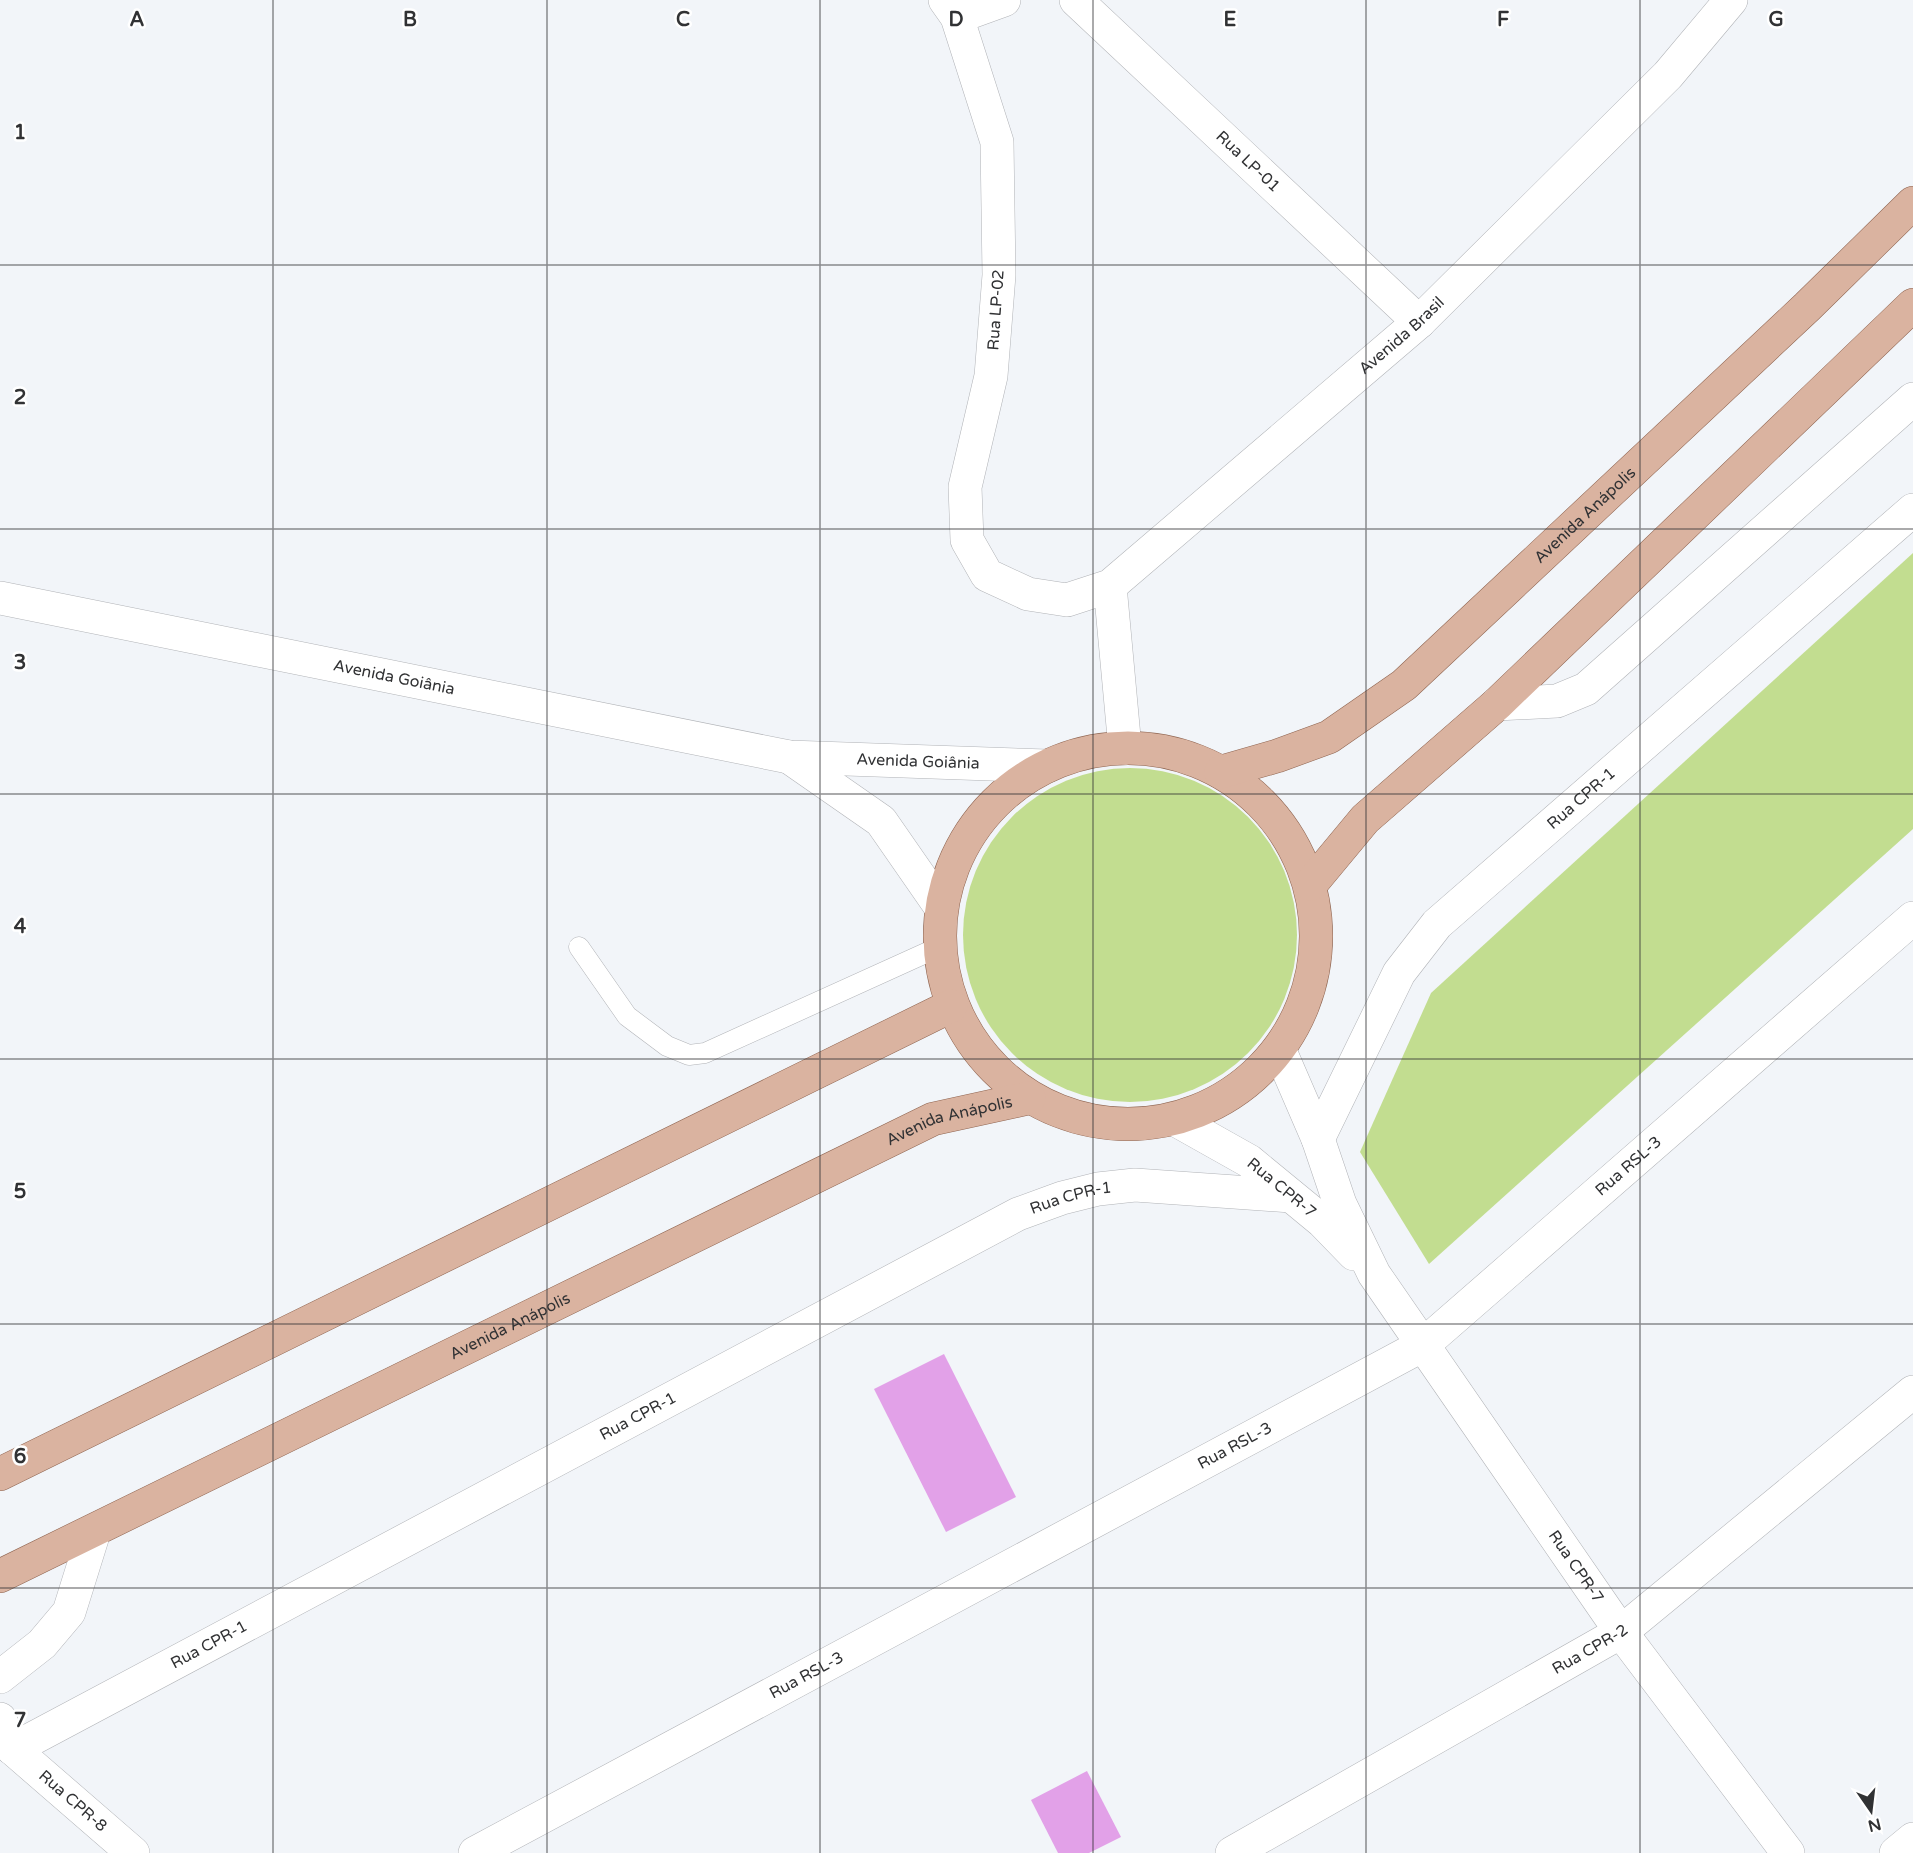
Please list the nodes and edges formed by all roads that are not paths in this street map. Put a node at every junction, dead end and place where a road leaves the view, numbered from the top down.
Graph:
1 (1004, 0) edge
2 (1076, 0) edge
3 (1731, 0) edge
4 (951, 8) edge
5 (1913, 203) edge
6 (1913, 305) edge
7 (1419, 322) junction
8 (1913, 399) edge
9 (1913, 510) edge
10 (1110, 586) junction
11 (1028, 594) joint
12 (0, 598) edge
13 (1497, 704) junction
14 (1125, 748) junction
15 (789, 758) junction
16 (1047, 766) junction
17 (1221, 772) junction
18 (1311, 884) junction
19 (940, 906) junction
20 (1913, 918) edge
21 (579, 947) dead end
22 (939, 947) junction
23 (951, 1006) junction
24 (1280, 1051) junction
25 (1029, 1098) junction
26 (1176, 1120) junction
27 (1318, 1139) junction
28 (1291, 1196) junction
29 (1374, 1274) junction
30 (1423, 1346) junction
31 (1913, 1392) edge
32 (0, 1474) edge
33 (94, 1532) junction
34 (0, 1576) edge
35 (1621, 1632) junction
36 (0, 1677) edge
37 (0, 1719) edge
38 (13, 1749) junction
39 (1913, 1839) edge
40 (133, 1853) edge
41 (475, 1853) edge
42 (1232, 1853) edge
43 (1788, 1853) edge
44 (1896, 1853) edge

1 - 4 street
2 - 7 street, Rua LP-01
3 - 7 street, Avenida Brasil
4 - 11 street, Rua LP-02
5 - 17 main road, Avenida Anápolis
6 - 13 main road
7 - 10 street, Avenida Brasil
8 - 13 street
9 - 27 street, Rua CPR-1
10 - 11 street, Avenida Brasil
10 - 14 street
12 - 15 street, Avenida Goiânia
13 - 18 main road
14 - 16 main road
14 - 17 main road
15 - 16 street, Avenida Goiânia
15 - 19 street, Avenida Goiânia
16 - 19 main road
17 - 18 main road
18 - 24 main road
19 - 22 main road
20 - 30 street, Rua RSL-3
21 - 22 lane
22 - 23 main road
23 - 25 main road
23 - 32 main road
24 - 26 main road
24 - 27 street, Rua CPR-7
25 - 26 main road
25 - 33 main road, Avenida Anápolis
26 - 28 street, Rua CPR-7
27 - 29 street, Rua CPR-7
28 - 29 street, Rua CPR-7
28 - 38 street, Rua CPR-1
29 - 30 street, Rua CPR-7
30 - 35 street, Rua CPR-7
30 - 41 street, Rua RSL-3
31 - 35 street, Rua CPR-2
33 - 34 main road, Avenida Anápolis
33 - 36 street
35 - 42 street, Rua CPR-2
35 - 43 street, Rua CPR-7
37 - 38 street
38 - 40 street, Rua CPR-8
39 - 44 street

